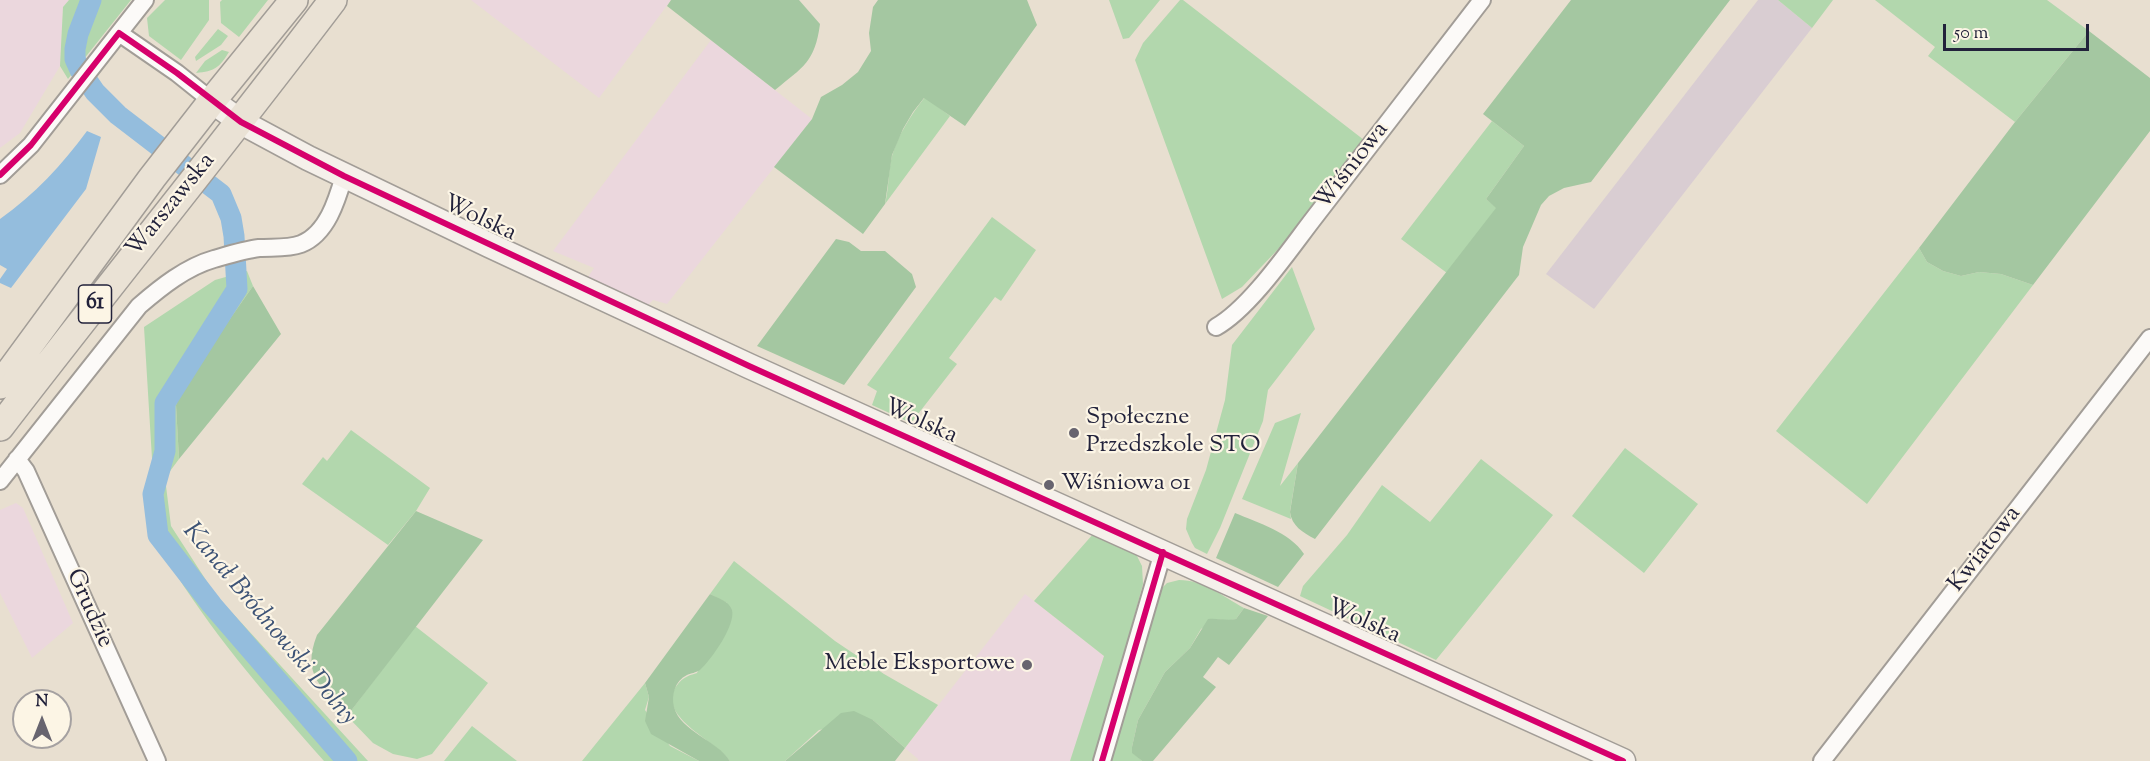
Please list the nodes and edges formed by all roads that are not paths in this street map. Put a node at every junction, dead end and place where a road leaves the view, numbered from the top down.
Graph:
1 (145, 0) edge
2 (294, 0) edge
3 (333, 0) edge
4 (1482, 0) edge
5 (119, 33) junction
6 (212, 101) junction
7 (241, 122) junction
8 (0, 175) edge
9 (344, 176) junction
10 (1216, 327) dead end
11 (2150, 339) edge
12 (0, 385) edge
13 (6, 420) edge
14 (17, 459) junction
15 (0, 481) edge
16 (1163, 552) junction
17 (157, 761) edge
18 (1102, 761) edge
19 (1623, 761) edge
20 (1822, 761) edge

1 - 5 street
2 - 6 main road, Warszawska / 61
3 - 7 main road, Warszawska / 61
4 - 10 street, Wiśniowa
5 - 6 street
5 - 8 street
6 - 7 street, Wolska
6 - 12 main road, Warszawska / 61
7 - 9 street, Wolska
7 - 13 main road, Warszawska / 61
9 - 14 street, Warszawska
9 - 16 street, Wolska
11 - 20 street, Kwiatowa
14 - 15 street, Warszawska
14 - 17 street, Grudzie
16 - 18 street
16 - 19 street, Wolska

